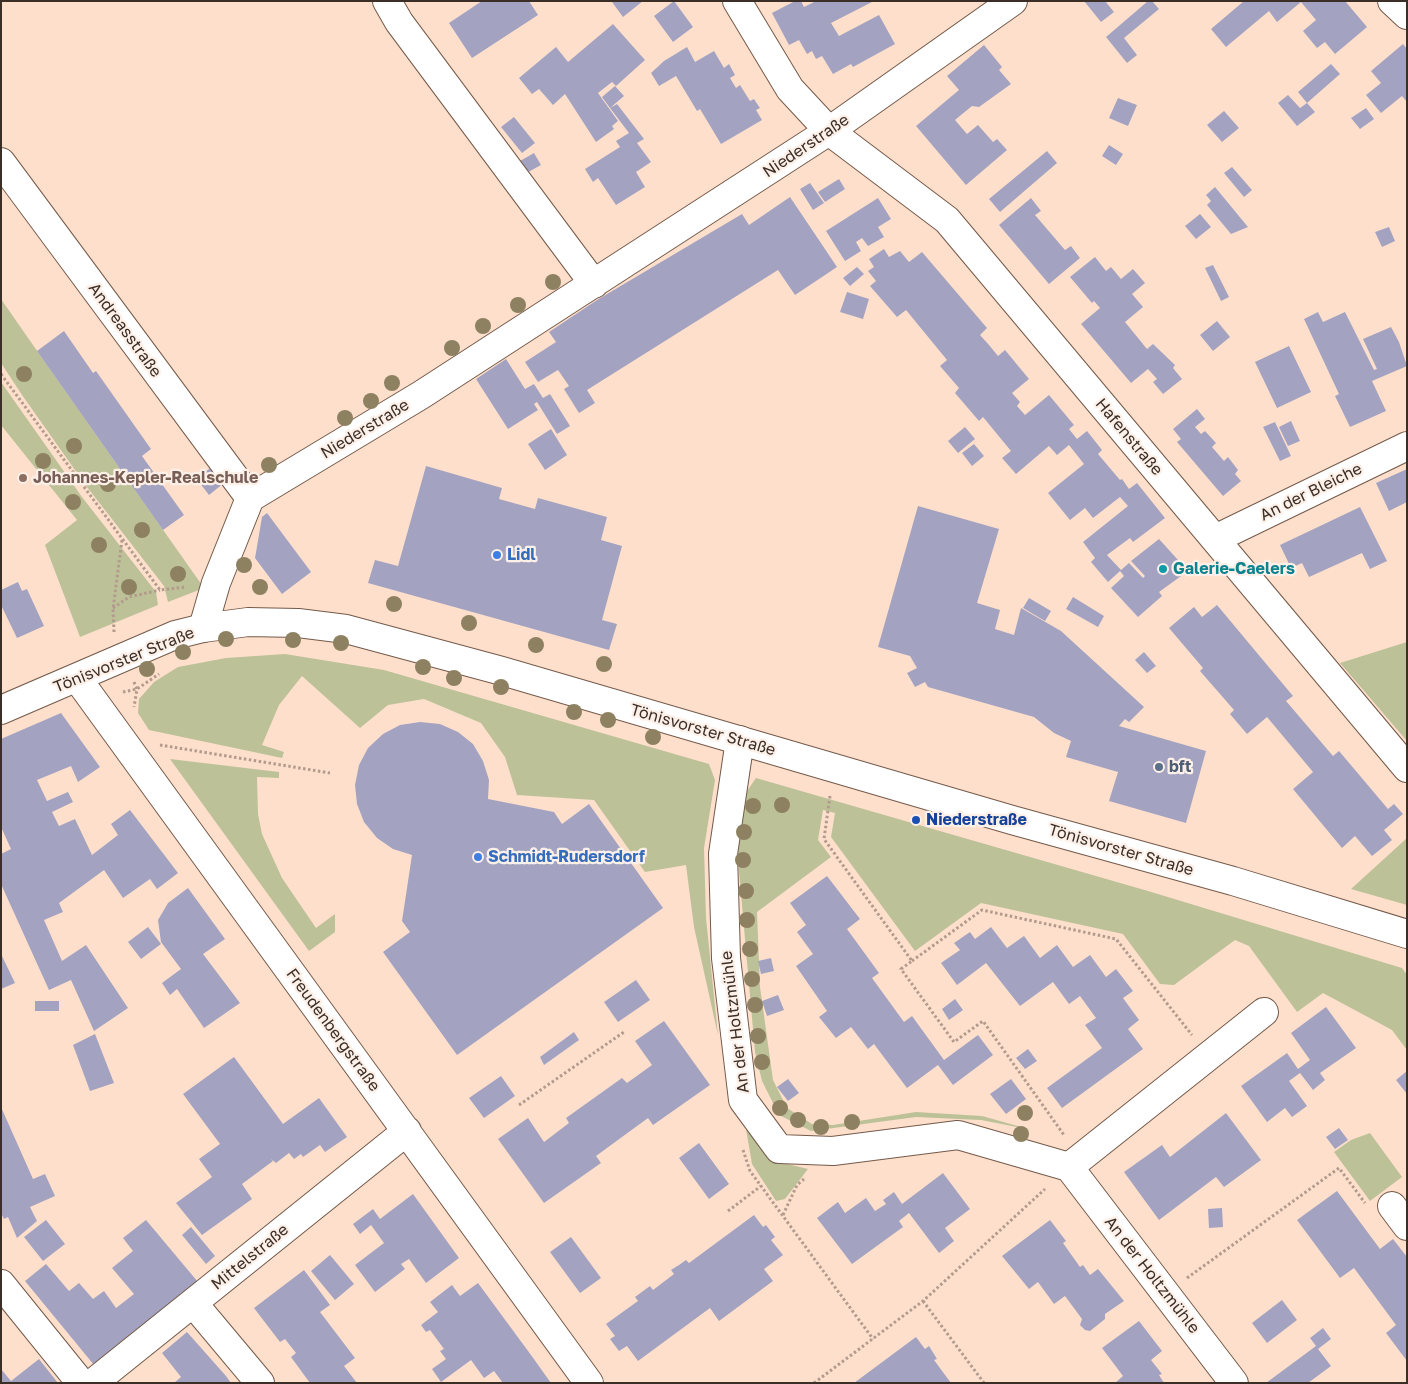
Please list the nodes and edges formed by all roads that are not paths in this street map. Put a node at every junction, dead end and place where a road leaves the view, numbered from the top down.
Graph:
1 (387, 1) edge
2 (737, 1) edge
3 (1013, 1) edge
4 (1392, 1) edge
5 (1407, 15) edge
6 (829, 131) junction
7 (1, 162) edge
8 (594, 284) junction
9 (1407, 446) edge
10 (250, 498) junction
11 (1215, 539) junction
12 (203, 628) junction
13 (84, 689) junction
14 (1, 710) edge
15 (740, 740) junction
16 (1407, 768) edge
17 (1407, 934) edge
18 (1264, 1012) dead end
19 (407, 1131) junction
20 (1074, 1163) junction
21 (1, 1284) edge
22 (193, 1303) junction
23 (81, 1383) edge
24 (93, 1383) edge
25 (260, 1383) edge
26 (588, 1383) edge
27 (1234, 1383) edge

1 - 8 street
2 - 6 street, Hafenstraße
3 - 6 street, Niederstraße
4 - 5 street
6 - 8 street, Niederstraße
6 - 11 street, Hafenstraße
7 - 10 street, Andreasstraße
8 - 10 street, Niederstraße
9 - 11 street, An der Bleiche
10 - 12 street
11 - 16 street, Hafenstraße
12 - 13 street, Tönisvorster Straße
12 - 15 street, Tönisvorster Straße
13 - 14 street, Tönisvorster Straße
13 - 19 street, Freudenbergstraße
15 - 17 street, Tönisvorster Straße
15 - 20 street, An der Holtzmühle
18 - 20 street
19 - 22 street, Mittelstraße
19 - 26 street, Freudenbergstraße
20 - 27 street, An der Holtzmühle
21 - 23 street
22 - 24 street, Mittelstraße
22 - 25 street

